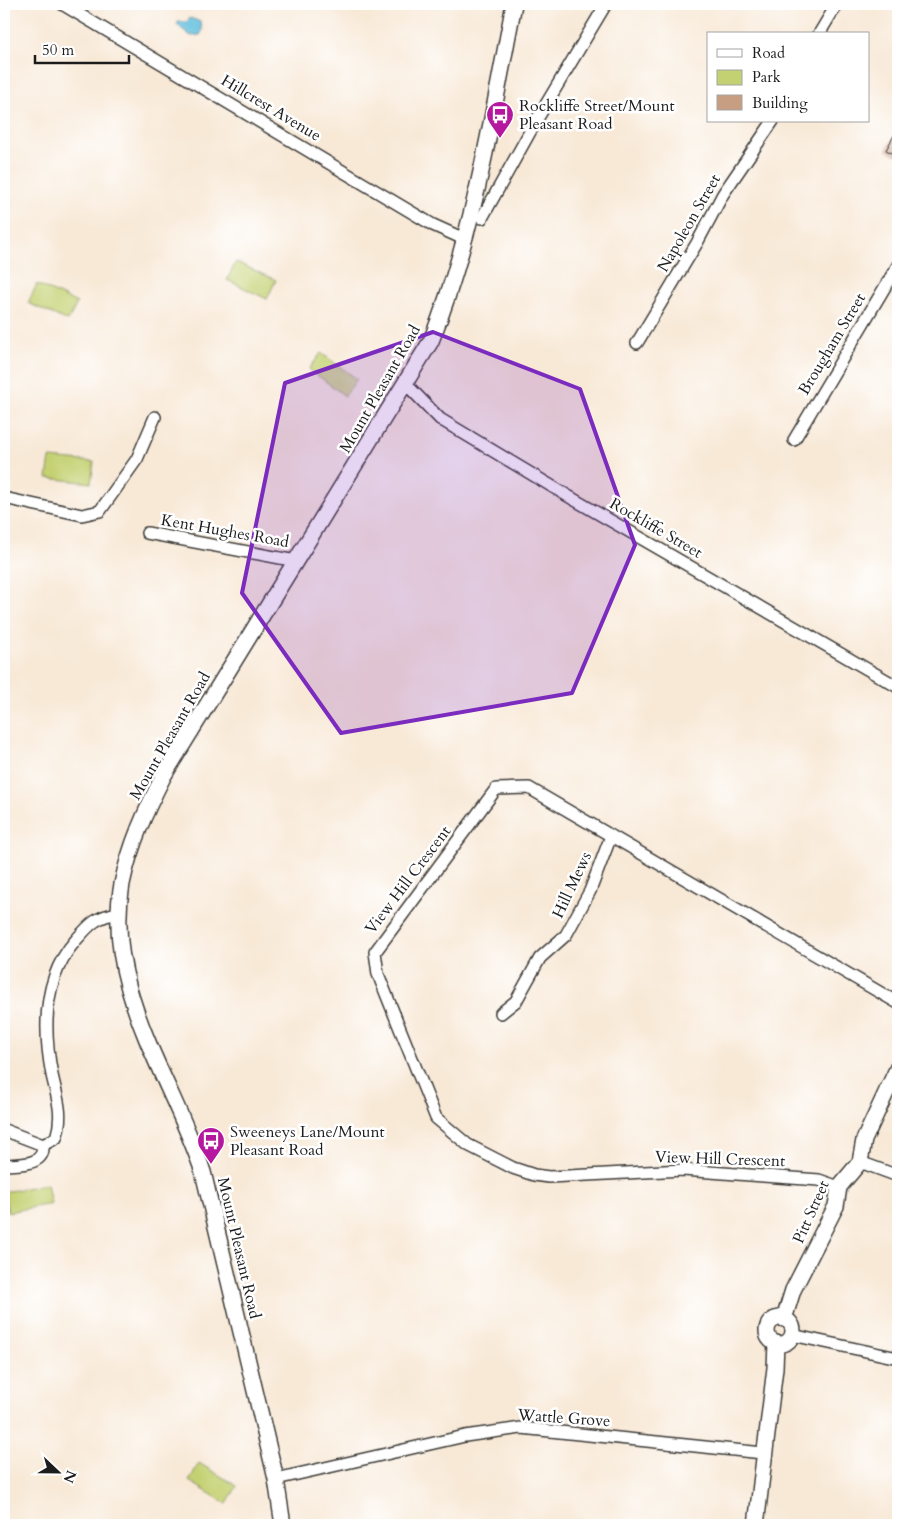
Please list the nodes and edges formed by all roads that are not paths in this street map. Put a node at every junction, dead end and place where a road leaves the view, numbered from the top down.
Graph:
1 (62, 4) edge
2 (514, 4) edge
3 (606, 4) edge
4 (838, 4) edge
5 (820, 32) edge
6 (772, 122) edge
7 (482, 218) dead end
8 (464, 238) junction
9 (898, 265) edge
10 (637, 342) dead end
11 (406, 384) junction
12 (155, 417) dead end
13 (794, 440) dead end
14 (4, 498) edge
15 (148, 533) dead end
16 (296, 560) junction
17 (898, 687) edge
18 (611, 836) junction
19 (119, 913) junction
20 (898, 1003) edge
21 (501, 1014) dead end
22 (898, 1067) edge
23 (4, 1130) edge
24 (43, 1145) junction
25 (860, 1162) junction
26 (4, 1165) edge
27 (898, 1176) edge
28 (839, 1188) junction
29 (784, 1319) junction
30 (792, 1335) junction
31 (776, 1343) junction
32 (898, 1358) edge
33 (763, 1453) junction
34 (276, 1479) junction
35 (283, 1525) edge
36 (756, 1525) edge

1 - 8 street, Hillcrest Avenue
2 - 8 street, Mount Pleasant Road
3 - 7 street
4 - 5 street
6 - 10 street, Napoleon Street
8 - 11 street, Mount Pleasant Road
9 - 13 street, Brougham Street
11 - 16 street, Mount Pleasant Road
11 - 17 street, Rockliffe Street
12 - 14 street
15 - 16 street, Kent Hughes Road
16 - 19 street, Mount Pleasant Road
18 - 20 street, View Hill Crescent
18 - 21 street, Hill Mews
18 - 28 street, View Hill Crescent
19 - 24 street
19 - 34 street, Mount Pleasant Road
22 - 25 street, Pitt Street
23 - 24 street
24 - 26 street
25 - 27 street
25 - 28 street, Pitt Street
28 - 29 street, Pitt Street
29 - 30 street
29 - 31 street
30 - 31 street
30 - 32 street
31 - 33 street
33 - 34 street, Wattle Grove
33 - 36 street
34 - 35 street, Mount Pleasant Road

